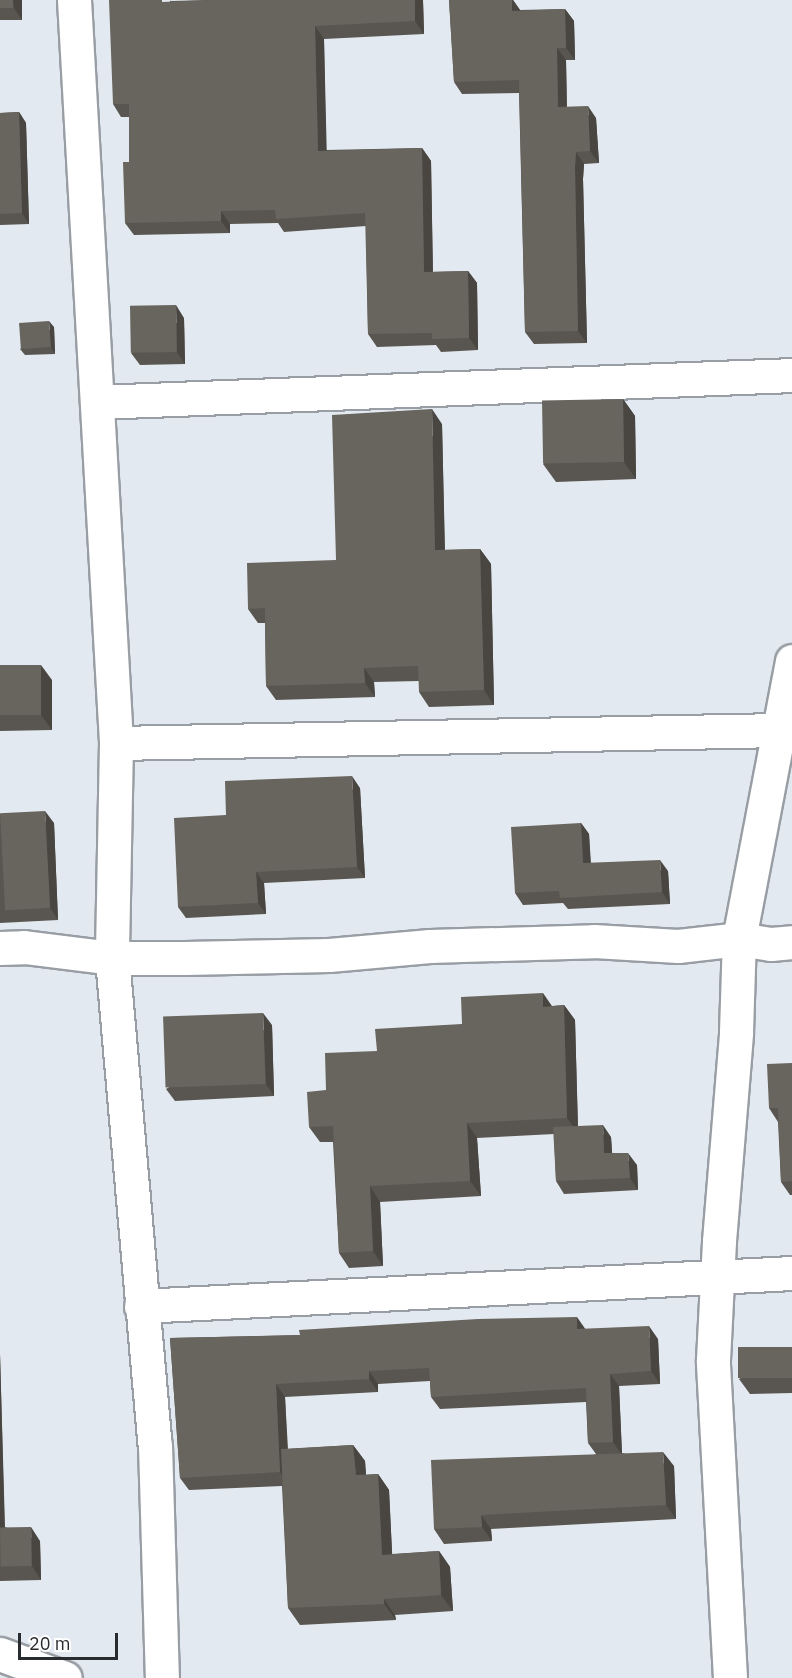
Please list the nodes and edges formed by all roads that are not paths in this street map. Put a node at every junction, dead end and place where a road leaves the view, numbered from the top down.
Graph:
1 (74, 0) edge
2 (792, 375) edge
3 (97, 402) junction
4 (792, 662) edge
5 (778, 730) junction
6 (116, 743) junction
7 (739, 939) junction
8 (792, 942) edge
9 (0, 948) edge
10 (112, 958) junction
11 (792, 1272) edge
12 (717, 1277) junction
13 (141, 1306) junction
14 (0, 1654) edge
15 (65, 1678) edge
16 (162, 1678) edge
17 (730, 1678) edge

1 - 3 street
2 - 3 street
3 - 6 street
4 - 5 street
5 - 6 street
5 - 7 street
6 - 10 street
7 - 8 street
7 - 10 street
7 - 12 street
9 - 10 street
10 - 13 street
11 - 12 street
12 - 13 street
12 - 17 street
13 - 16 street
14 - 15 street

